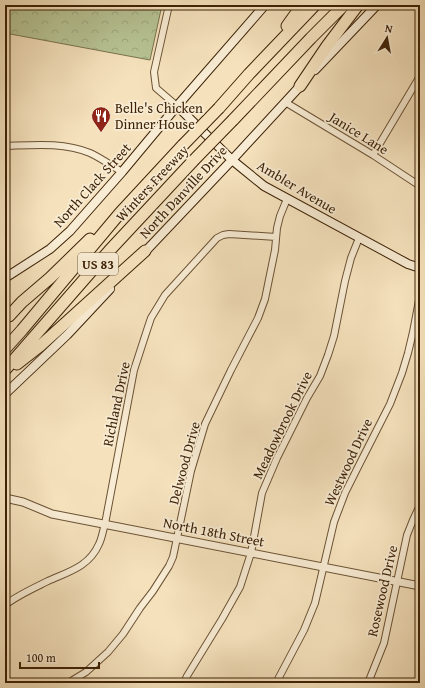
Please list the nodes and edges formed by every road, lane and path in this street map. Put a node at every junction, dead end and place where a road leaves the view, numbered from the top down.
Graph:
1 (169, 5) edge
2 (265, 5) edge
3 (302, 5) edge
4 (315, 5) edge
5 (344, 5) edge
6 (358, 5) edge
7 (376, 5) edge
8 (249, 74) junction
9 (420, 76) edge
10 (300, 86) junction
11 (285, 102) junction
12 (177, 106) junction
13 (5, 146) edge
14 (373, 155) junction
15 (232, 160) junction
16 (122, 172) junction
17 (420, 186) edge
18 (287, 199) junction
19 (120, 214) junction
20 (276, 237) junction
21 (360, 238) junction
22 (145, 251) junction
23 (420, 268) edge
24 (5, 278) edge
25 (420, 294) edge
26 (6, 317) edge
27 (5, 349) edge
28 (5, 371) edge
29 (5, 394) edge
30 (5, 498) edge
31 (420, 505) edge
32 (105, 524) junction
33 (177, 538) junction
34 (251, 553) junction
35 (324, 567) junction
36 (398, 581) junction
37 (420, 586) edge
38 (5, 605) edge
39 (68, 683) edge
40 (184, 683) edge
41 (276, 683) edge
42 (368, 683) edge

1 - 12 street
2 - 12 main road, North Clack Street
3 - 8 highway
4 - 8 highway, Winters Freeway / US 83
5 - 28 highway, Winters Freeway / US 83, bridge
6 - 10 highway
7 - 10 main road, North Danville Drive
8 - 19 highway, Winters Freeway / US 83, bridge
9 - 14 street
10 - 11 main road, North Danville Drive
11 - 14 street, Janice Lane
11 - 15 main road, North Danville Drive
12 - 15 main road, Ambler Avenue
12 - 16 main road, North Clack Street
13 - 16 street
14 - 17 street, Janice Lane
15 - 18 main road, Ambler Avenue
15 - 22 main road, North Danville Drive
16 - 24 main road, North Clack Street
18 - 20 street, Delwood Drive
18 - 21 main road, Ambler Avenue
19 - 26 highway
19 - 27 highway, Winters Freeway / US 83
20 - 32 street, Richland Drive
20 - 33 street, Delwood Drive
21 - 23 main road, Ambler Avenue
21 - 34 street, Meadowbrook Drive
22 - 28 highway
22 - 29 main road, North Danville Drive
25 - 35 street, Westwood Drive
30 - 32 street, North 18th Street
31 - 36 street, Rosewood Drive
32 - 33 street, North 18th Street
32 - 38 street, Richland Drive
33 - 34 street, North 18th Street
33 - 39 street, Delwood Drive
34 - 35 street, North 18th Street
34 - 40 street, Meadowbrook Drive
35 - 36 street, North 18th Street
35 - 41 street, Westwood Drive
36 - 37 street, North 18th Street
36 - 42 street, Rosewood Drive

